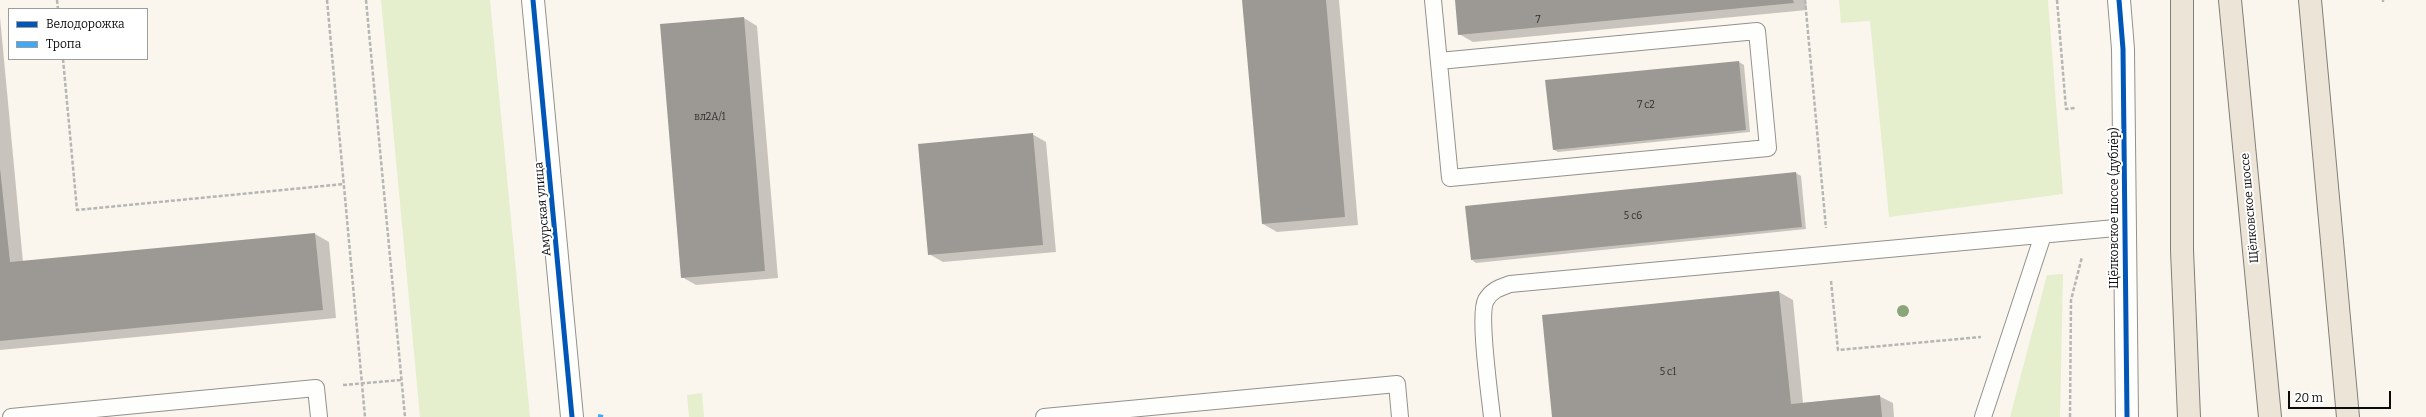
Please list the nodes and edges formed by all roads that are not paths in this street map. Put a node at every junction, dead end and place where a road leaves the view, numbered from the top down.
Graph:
1 (534, 0) edge
2 (1433, 0) edge
3 (2119, 0) edge
4 (2182, 0) edge
5 (2230, 0) edge
6 (2310, 0) edge
7 (1439, 61) junction
8 (2126, 227) junction
9 (2043, 234) junction
10 (11, 417) edge
11 (319, 417) edge
12 (572, 417) edge
13 (1044, 417) edge
14 (1400, 417) edge
15 (1492, 417) edge
16 (1983, 417) edge
17 (2127, 417) edge
18 (2189, 417) edge
19 (2270, 417) edge
20 (2348, 417) edge

1 - 12 street, Амурская улица
2 - 7 lane
3 - 8 street, Щёлковское шоссе (дублёр)
4 - 18 main road
5 - 19 main road, Щёлковское шоссе
6 - 20 main road
7 - 7 lane
8 - 9 lane
8 - 17 street, Щёлковское шоссе (дублёр)
9 - 15 lane
9 - 16 lane
10 - 11 lane
13 - 14 lane

